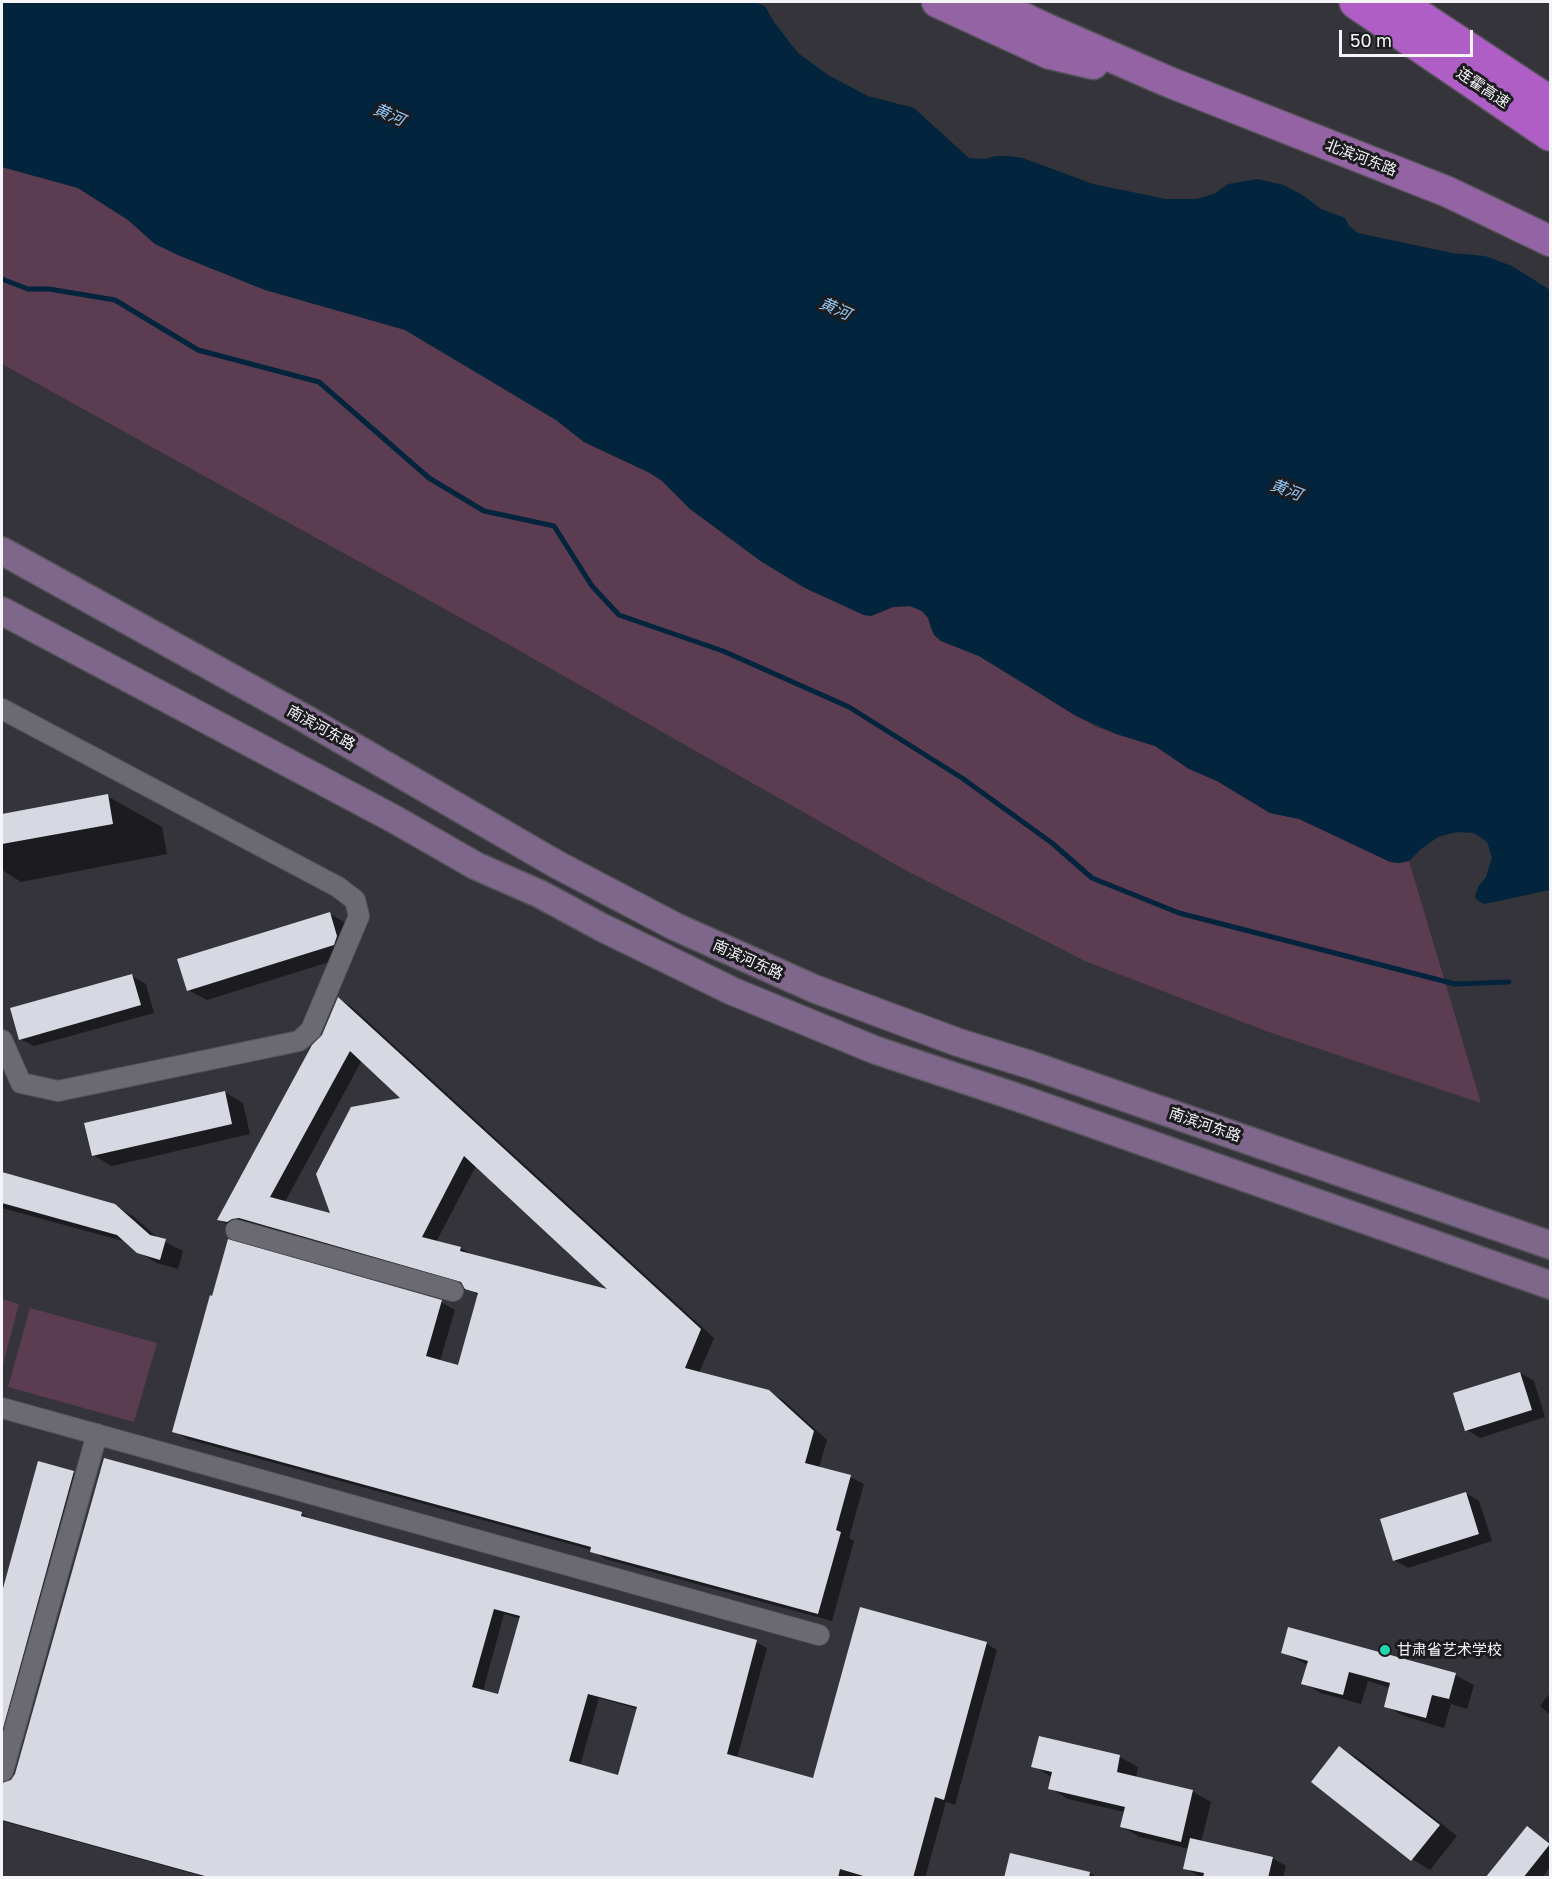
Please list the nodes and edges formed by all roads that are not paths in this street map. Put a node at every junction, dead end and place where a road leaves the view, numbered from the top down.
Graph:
1 (937, 2) edge
2 (990, 2) edge
3 (1356, 2) edge
4 (1398, 2) edge
5 (1169, 82) junction
6 (1551, 103) edge
7 (1551, 134) edge
8 (1551, 241) edge
9 (2, 551) edge
10 (2, 570) edge
11 (2, 611) edge
12 (2, 709) edge
13 (304, 718) junction
14 (415, 781) junction
15 (394, 819) junction
16 (2, 1040) edge
17 (236, 1230) dead end
18 (1551, 1245) edge
19 (1551, 1285) edge
20 (453, 1291) dead end
21 (2, 1408) edge
22 (97, 1434) junction
23 (819, 1635) dead end
24 (3, 1771) edge

1 - 5 main road, 北滨河东路
2 - 5 main road, 北滨河东路
3 - 7 highway, 连霍高速
4 - 6 highway, 连霍高速
5 - 8 main road, 北滨河东路
9 - 13 main road, 南滨河东路
10 - 13 main road
11 - 15 main road
12 - 16 street
13 - 14 main road, 南滨河东路
14 - 15 main road
14 - 18 main road, 南滨河东路
15 - 19 main road
17 - 20 street
21 - 22 street
22 - 23 street
22 - 24 street

